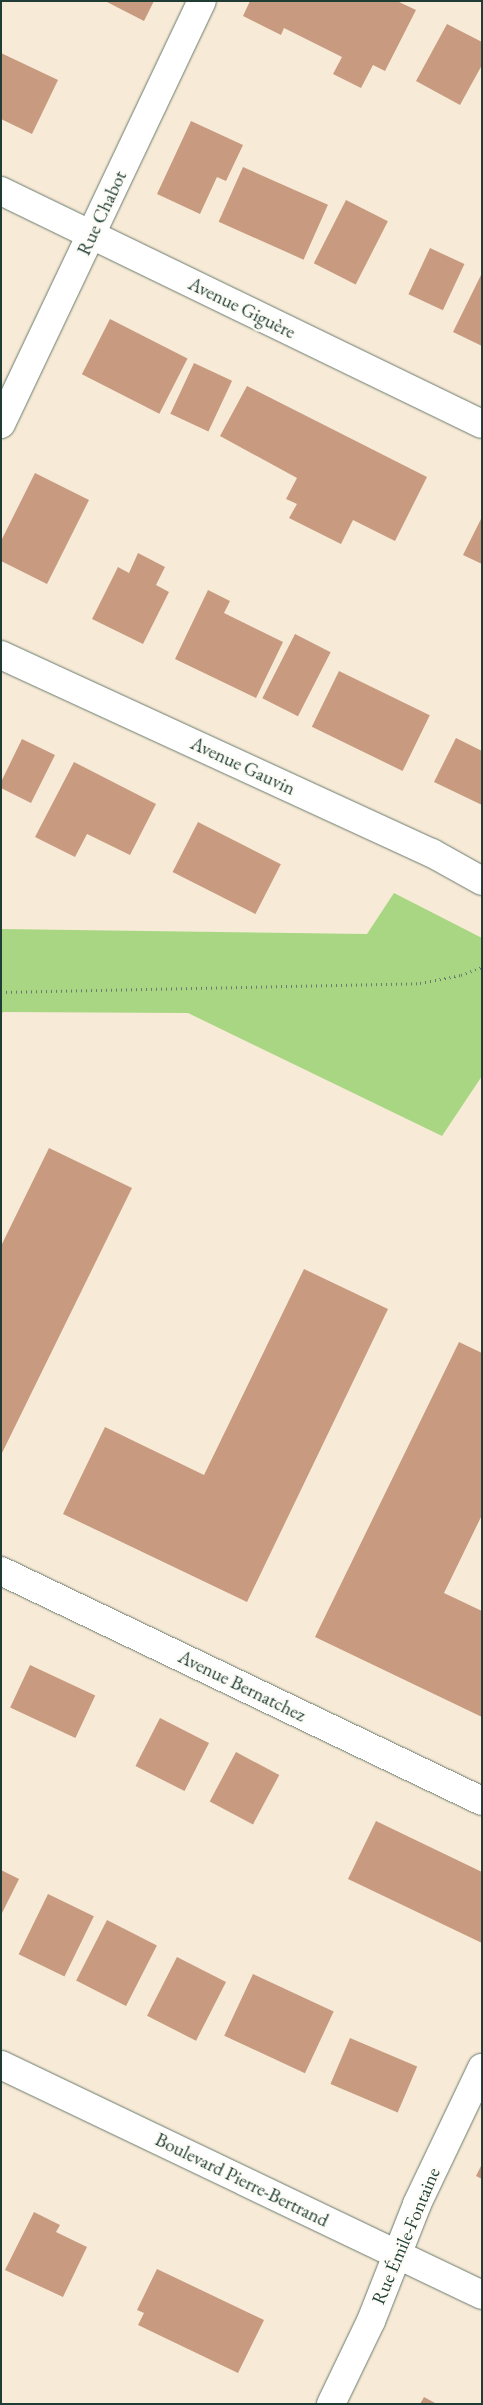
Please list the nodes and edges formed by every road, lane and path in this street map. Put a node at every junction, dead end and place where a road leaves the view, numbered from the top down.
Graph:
1 (202, 1) edge
2 (1, 191) edge
3 (92, 235) junction
4 (1, 424) edge
5 (482, 424) edge
6 (1, 655) edge
7 (482, 881) edge
8 (482, 967) edge
9 (1, 992) edge
10 (1, 1571) edge
11 (482, 1801) edge
12 (1, 2065) edge
13 (482, 2068) edge
14 (397, 2255) junction
15 (482, 2295) edge
16 (331, 2404) edge

1 - 3 street, Rue Chabot
2 - 3 street, Avenue Giguère
3 - 4 street, Rue Chabot
3 - 5 street, Avenue Giguère
6 - 7 street, Avenue Gauvin
8 - 9 path
10 - 11 street, Avenue Bernatchez
12 - 14 street, Boulevard Pierre-Bertrand
13 - 14 street, Rue Émile-Fontaine
14 - 15 street, Boulevard Pierre-Bertrand
14 - 16 street, Rue Émile-Fontaine

